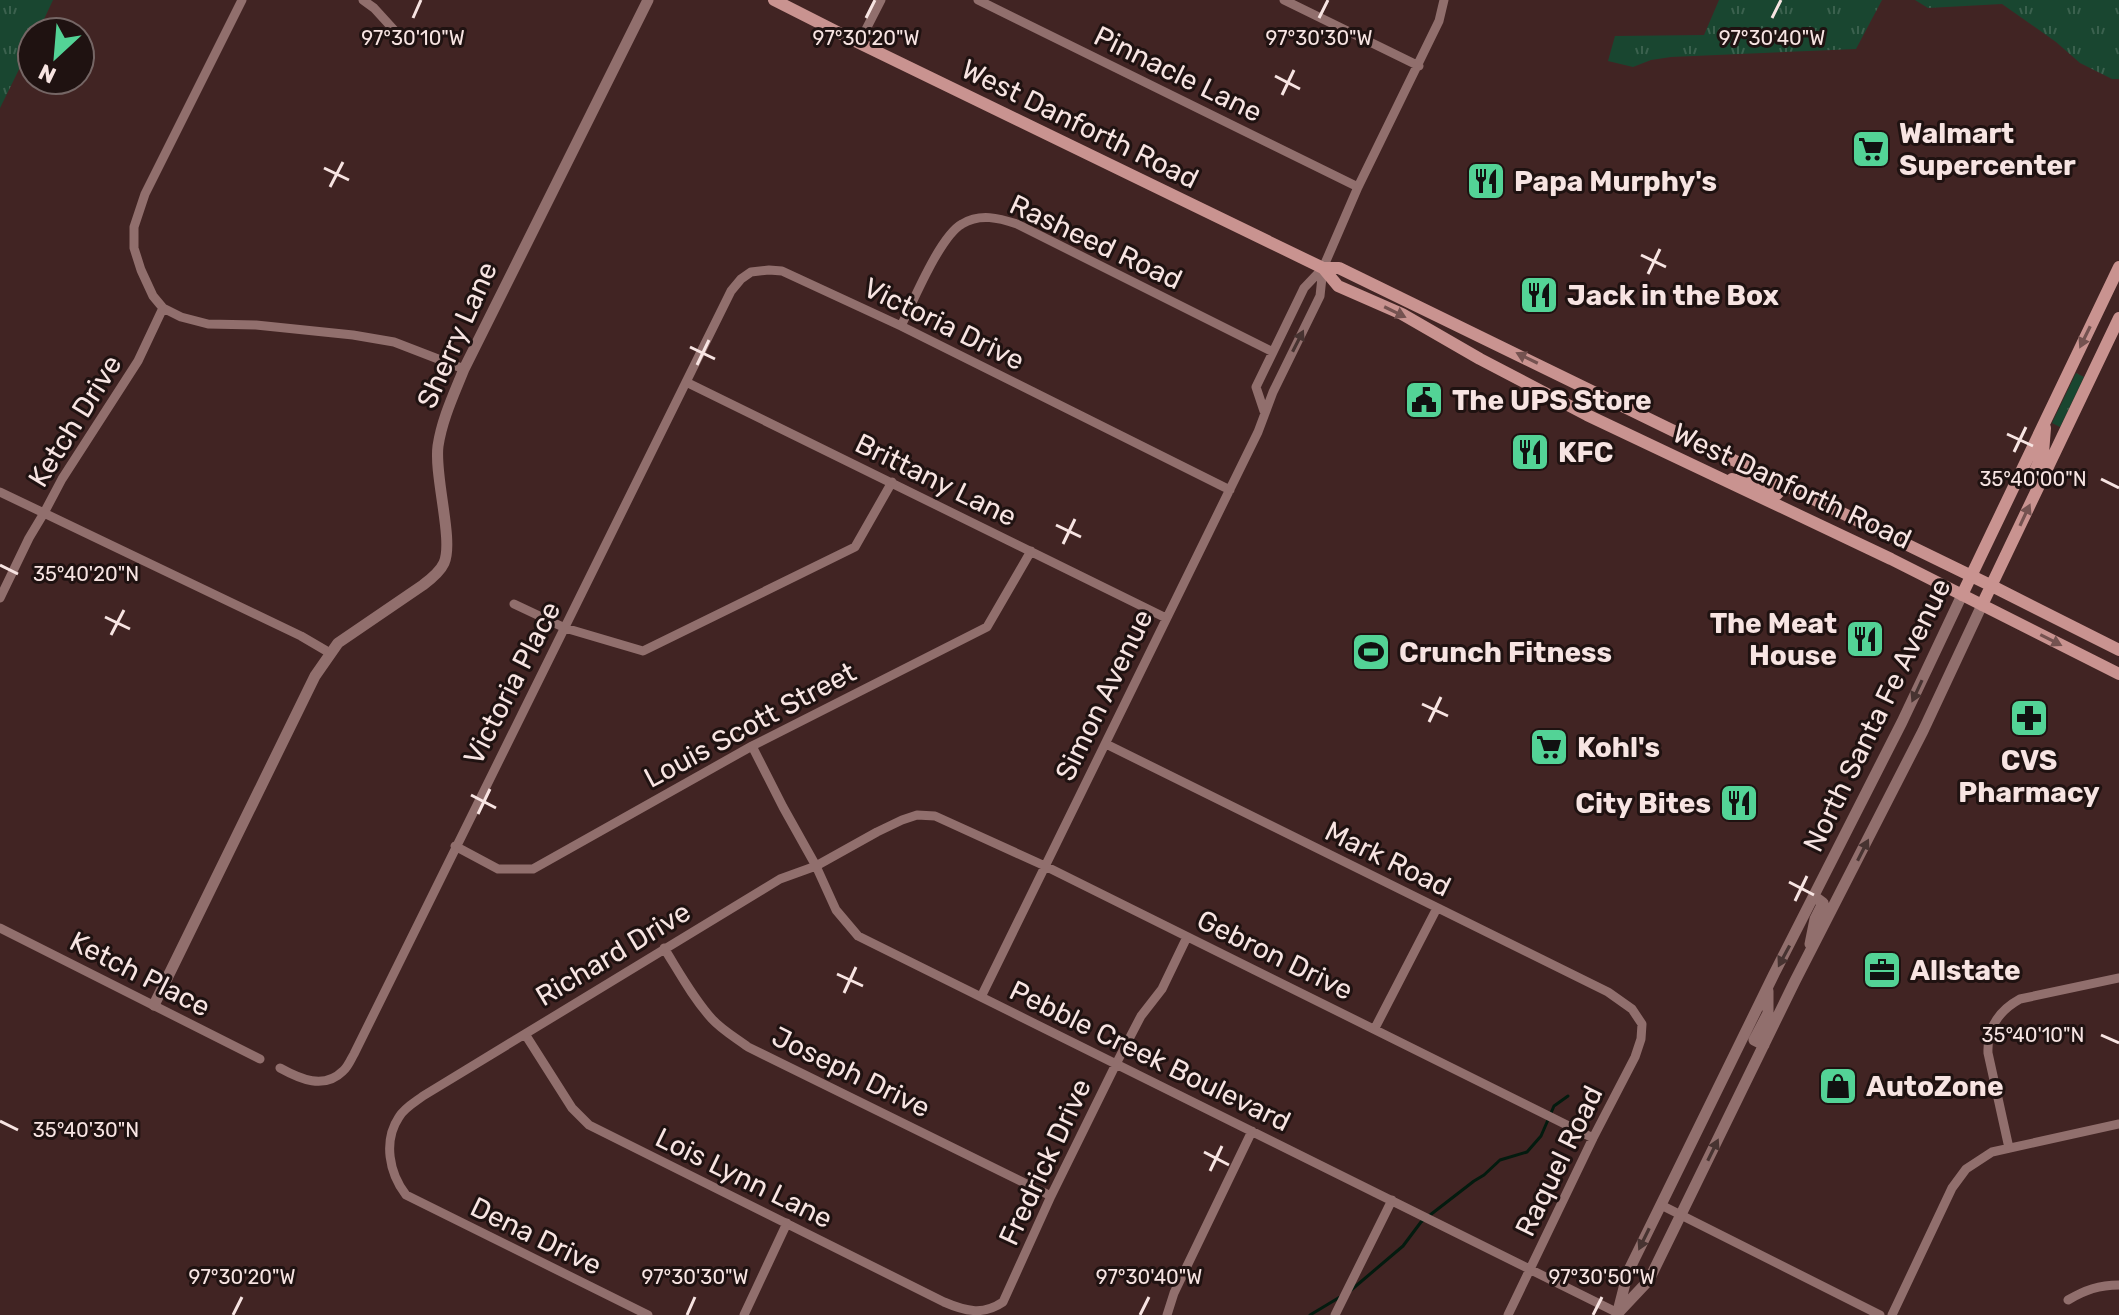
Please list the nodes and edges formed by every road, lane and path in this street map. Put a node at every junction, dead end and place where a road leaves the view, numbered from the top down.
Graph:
1 (242, 0) edge
2 (363, 0) edge
3 (648, 0) edge
4 (774, 0) edge
5 (881, 0) edge
6 (978, 0) edge
7 (1284, 0) edge
8 (1444, 0) edge
9 (395, 31) dead end
10 (859, 43) junction
11 (1419, 66) junction
12 (1358, 187) junction
13 (2119, 267) edge
14 (1323, 268) junction
15 (163, 308) junction
16 (2119, 318) edge
17 (901, 326) junction
18 (1273, 352) junction
19 (464, 369) junction
20 (686, 382) junction
21 (1264, 411) junction
22 (2045, 421) junction
23 (1709, 474) junction
24 (2044, 477) junction
25 (892, 482) junction
26 (1784, 486) junction
27 (1230, 490) junction
28 (0, 492) edge
29 (44, 513) junction
30 (1031, 551) junction
31 (1971, 575) junction
32 (1992, 586) junction
33 (1962, 595) junction
34 (0, 598) edge
35 (514, 604) dead end
36 (1982, 605) junction
37 (1166, 618) junction
38 (565, 628) junction
39 (2119, 650) edge
40 (330, 653) junction
41 (2119, 674) edge
42 (1106, 744) junction
43 (752, 746) junction
44 (935, 816) joint
45 (455, 846) junction
46 (816, 866) junction
47 (1045, 866) junction
48 (1815, 897) junction
49 (1437, 908) junction
50 (0, 928) edge
51 (1187, 937) junction
52 (664, 948) junction
53 (1806, 960) junction
54 (2119, 978) edge
55 (1768, 986) junction
56 (981, 997) junction
57 (154, 1005) junction
58 (1642, 1024) joint
59 (1375, 1028) junction
60 (525, 1034) junction
61 (1764, 1045) junction
62 (260, 1059) dead end
63 (1116, 1064) junction
64 (280, 1068) dead end
65 (2119, 1124) edge
66 (1252, 1131) junction
67 (1593, 1138) junction
68 (2009, 1148) junction
69 (406, 1195) joint
70 (1051, 1196) junction
71 (1392, 1200) junction
72 (1661, 1205) junction
73 (1681, 1215) junction
74 (787, 1223) junction
75 (1530, 1269) junction
76 (2119, 1285) edge
77 (2068, 1300) dead end
78 (983, 1314) edge
79 (1617, 1314) edge
80 (648, 1315) edge
81 (744, 1315) edge
82 (1167, 1315) edge
83 (1335, 1315) edge
84 (1508, 1315) edge
85 (1880, 1315) edge
86 (1892, 1315) edge

1 - 15 street
2 - 9 street
3 - 19 street, Sherry Lane
4 - 10 main road, West Danforth Road
5 - 10 street
6 - 12 street, Pinnacle Lane
7 - 11 street
8 - 11 street
10 - 14 main road, West Danforth Road
11 - 12 street
12 - 14 street
13 -> 22 main road, North Santa Fe Avenue
14 - 18 street, Simon Avenue
21 -> 14 street, Simon Avenue
14 -> 23 main road, West Danforth Road
26 -> 14 main road, West Danforth Road
15 - 19 street
15 - 29 street, Ketch Drive
16 - 24 main road, North Santa Fe Avenue
17 - 18 street, Rasheed Road
17 - 20 street, Victoria Drive
17 - 27 street, Victoria Drive
18 - 21 street, Simon Avenue
19 - 40 street, Sherry Lane
20 - 25 street, Brittany Lane
20 - 38 street, Victoria Place
21 - 27 street, Simon Avenue
22 - 24 main road
22 - 31 main road, North Santa Fe Avenue
23 - 26 main road
23 - 33 main road, West Danforth Road
32 -> 24 main road, North Santa Fe Avenue
25 - 30 street, Brittany Lane
25 - 38 street
26 - 31 main road, West Danforth Road
27 - 37 street, Simon Avenue
28 - 29 street
29 - 34 street, Ketch Drive
29 - 40 street
30 - 37 street, Brittany Lane
30 - 43 street, Louis Scott Street
31 - 32 main road, West Danforth Road
31 - 33 main road, North Santa Fe Avenue
32 - 36 main road, North Santa Fe Avenue
32 - 39 main road, West Danforth Road
33 - 36 main road, West Danforth Road
33 -> 48 street, North Santa Fe Avenue
35 - 38 street
36 -> 41 main road, West Danforth Road
53 -> 36 street, North Santa Fe Avenue
37 - 42 street, Simon Avenue
38 - 45 street, Victoria Place
40 - 57 street, Sherry Lane
42 - 47 street, Simon Avenue
42 - 49 street, Mark Road
43 - 45 street, Louis Scott Street
43 - 46 street, Pebble Creek Boulevard
44 - 46 street, Richard Drive
44 - 47 street, Gebron Drive
45 - 64 street, Victoria Place
46 - 52 street, Richard Drive
46 - 56 street, Pebble Creek Boulevard
47 - 51 street, Gebron Drive
47 - 56 street, Simon Avenue
48 - 53 street
48 -> 55 street, North Santa Fe Avenue
49 - 58 street, Mark Road
49 - 59 street
50 - 57 street, Ketch Place
51 - 59 street, Gebron Drive
51 - 63 street, Fredrick Drive
52 - 60 street, Richard Drive
52 - 70 street, Joseph Drive
53 - 61 street, North Santa Fe Avenue
54 - 68 street
55 - 61 street
55 - 72 street, North Santa Fe Avenue
56 - 63 street, Pebble Creek Boulevard
57 - 62 street, Ketch Place
58 - 67 street, Raquel Road
59 - 67 street, Gebron Drive
60 - 69 street, Richard Drive
60 - 74 street, Lois Lynn Lane
73 -> 61 street, North Santa Fe Avenue
63 - 66 street, Pebble Creek Boulevard
63 - 70 street, Fredrick Drive
65 - 68 street
66 - 71 street, Pebble Creek Boulevard
66 - 82 street
67 - 75 street, Raquel Road
68 - 86 street
69 - 80 street, Dena Drive
70 - 78 street, Fredrick Drive
71 - 75 street, Pebble Creek Boulevard
71 - 83 street
72 - 73 street
72 -> 79 street, North Santa Fe Avenue
73 - 79 street, North Santa Fe Avenue
73 - 85 street
74 - 78 street, Lois Lynn Lane
74 - 81 street
75 - 79 street, Pebble Creek Boulevard
75 - 84 street, Raquel Road
76 - 77 street

